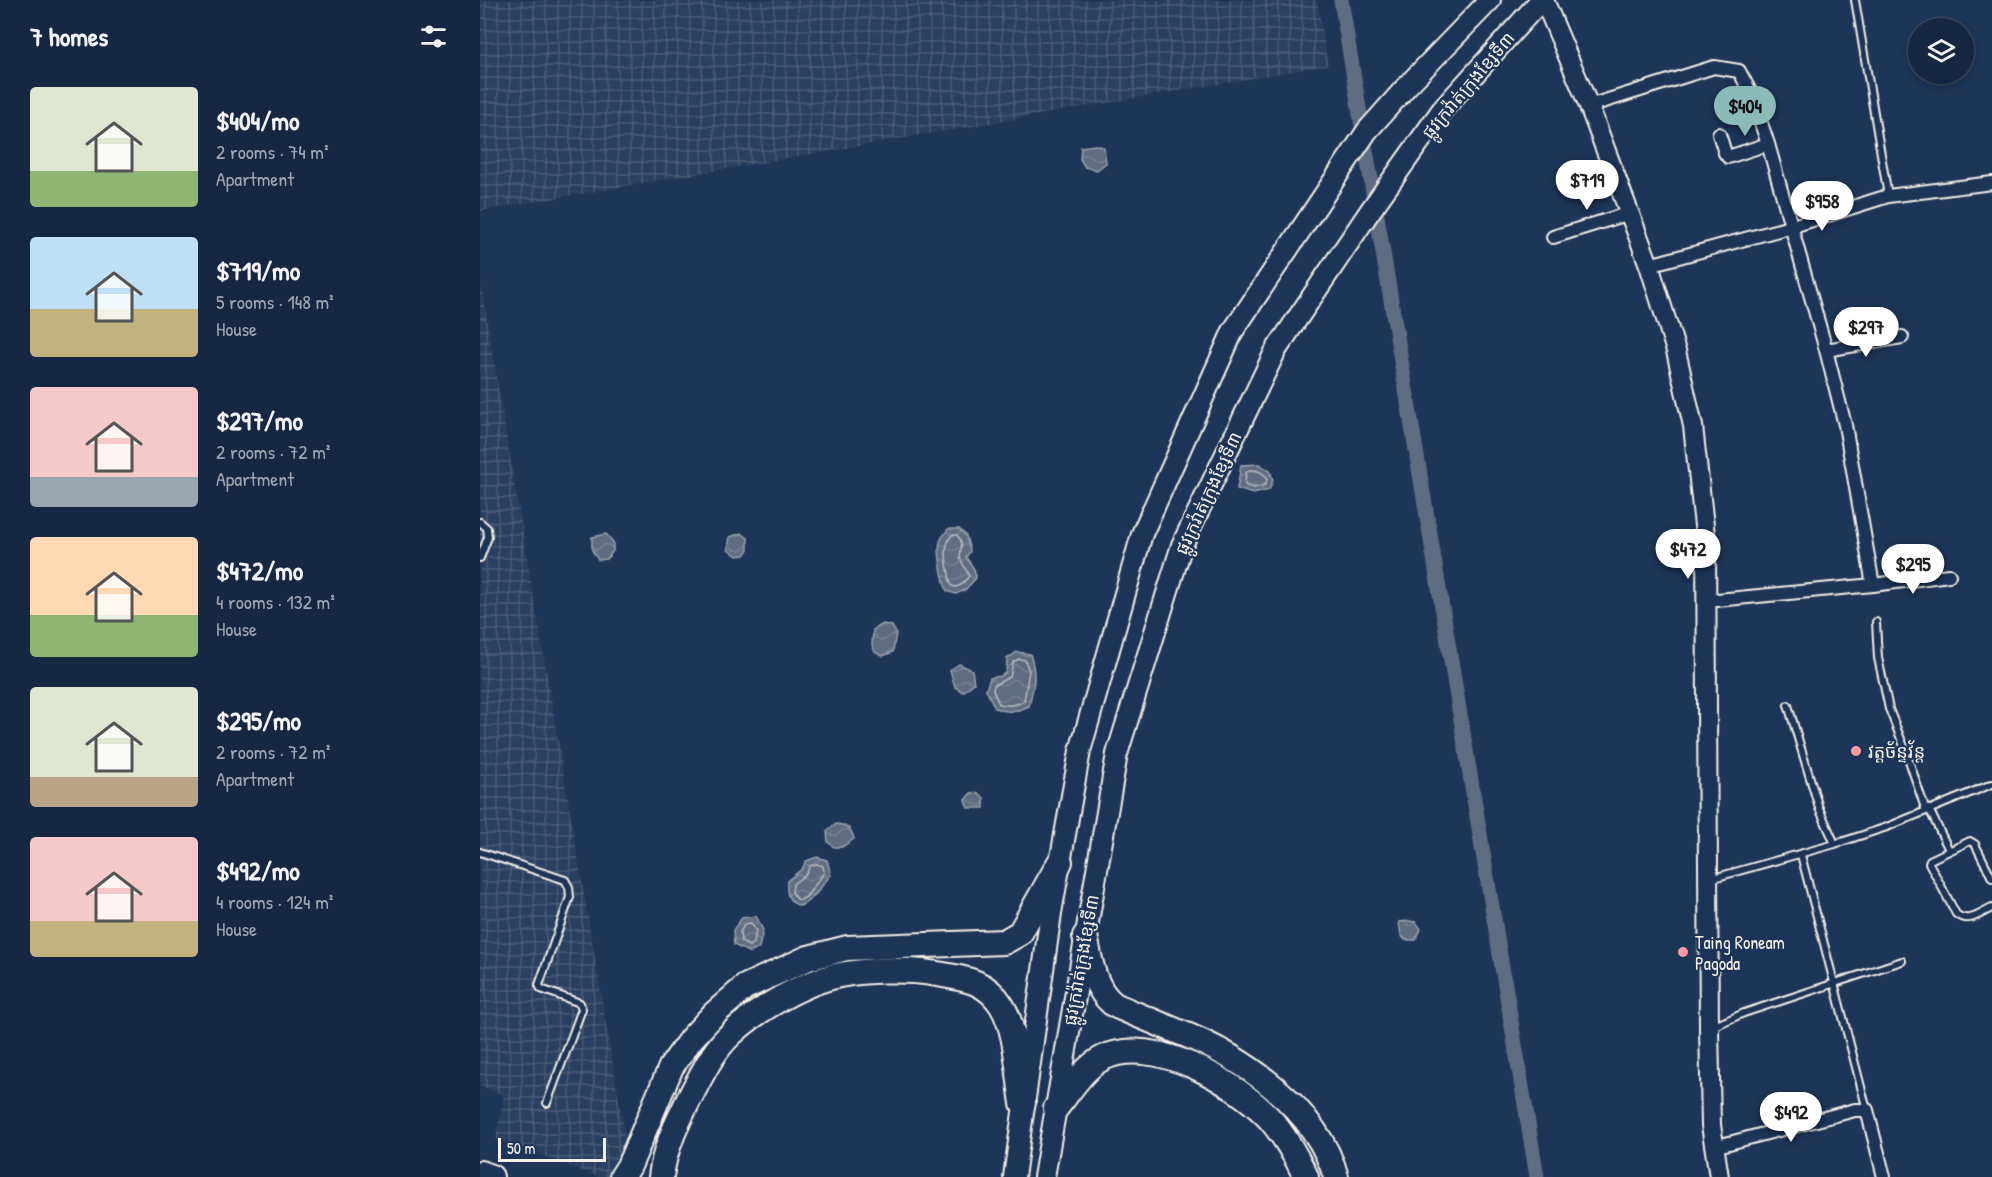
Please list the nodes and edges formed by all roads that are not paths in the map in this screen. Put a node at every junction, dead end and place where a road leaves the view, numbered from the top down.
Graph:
1 (1490, 0) edge
2 (1543, 0) edge
3 (1855, 0) edge
4 (1589, 106) junction
5 (1719, 134) dead end
6 (1768, 144) junction
7 (1992, 183) edge
8 (1888, 196) junction
9 (1630, 213) junction
10 (1790, 227) junction
11 (1553, 237) dead end
12 (1649, 265) junction
13 (1902, 337) dead end
14 (1826, 350) junction
15 (480, 522) edge
16 (480, 558) edge
17 (1948, 575) dead end
18 (1873, 585) junction
19 (1707, 602) junction
20 (1876, 622) dead end
21 (1788, 705) dead end
22 (1992, 784) edge
23 (1927, 810) junction
24 (1835, 844) junction
25 (1949, 850) junction
26 (480, 852) edge
27 (1801, 855) junction
28 (1060, 862) junction
29 (1992, 878) edge
30 (1709, 879) junction
31 (1992, 908) edge
32 (1085, 936) junction
33 (1902, 961) dead end
34 (1834, 982) junction
35 (1709, 1028) junction
36 (547, 1103) dead end
37 (1023, 1103) junction
38 (1056, 1108) junction
39 (1867, 1110) junction
40 (1714, 1147) junction
41 (622, 1177) edge
42 (661, 1177) edge
43 (1014, 1177) edge
44 (1044, 1177) edge
45 (1306, 1177) edge
46 (1336, 1177) edge
47 (1719, 1177) edge
48 (1884, 1177) edge

1 - 28 main road, ផ្លូវក្រវ៉ាត់ក្រុងខ្សែទី៣
2 - 4 main road
2 - 32 main road, ផ្លូវក្រវ៉ាត់ក្រុងខ្សែទី៣
3 - 8 lane
4 - 6 street
4 - 9 main road
5 - 6 street
6 - 10 street
7 - 8 street
8 - 10 street
9 - 11 street
9 - 12 main road
10 - 12 street
10 - 14 street
12 - 19 main road
13 - 14 street
14 - 18 street
15 - 16 lane
17 - 18 street
18 - 19 street
19 - 30 main road
20 - 23 lane
21 - 24 lane
22 - 23 lane
23 - 24 lane
23 - 25 lane
24 - 27 lane
25 - 29 lane
25 - 31 lane
26 - 36 lane
27 - 30 lane
27 - 34 lane
28 - 37 main road, ផ្លូវក្រវ៉ាត់ក្រុងខ្សែទី៣
28 - 41 highway
30 - 35 main road
32 - 38 main road, ផ្លូវក្រវ៉ាត់ក្រុងខ្សែទី៣
32 - 46 highway
33 - 34 lane
34 - 35 lane
34 - 39 lane
35 - 40 main road
37 - 42 highway
37 - 43 main road, ផ្លូវក្រវ៉ាត់ក្រុងខ្សែទី៣
38 - 44 main road, ផ្លូវក្រវ៉ាត់ក្រុងខ្សែទី៣
38 - 45 highway
39 - 40 street
39 - 48 street
40 - 47 main road

